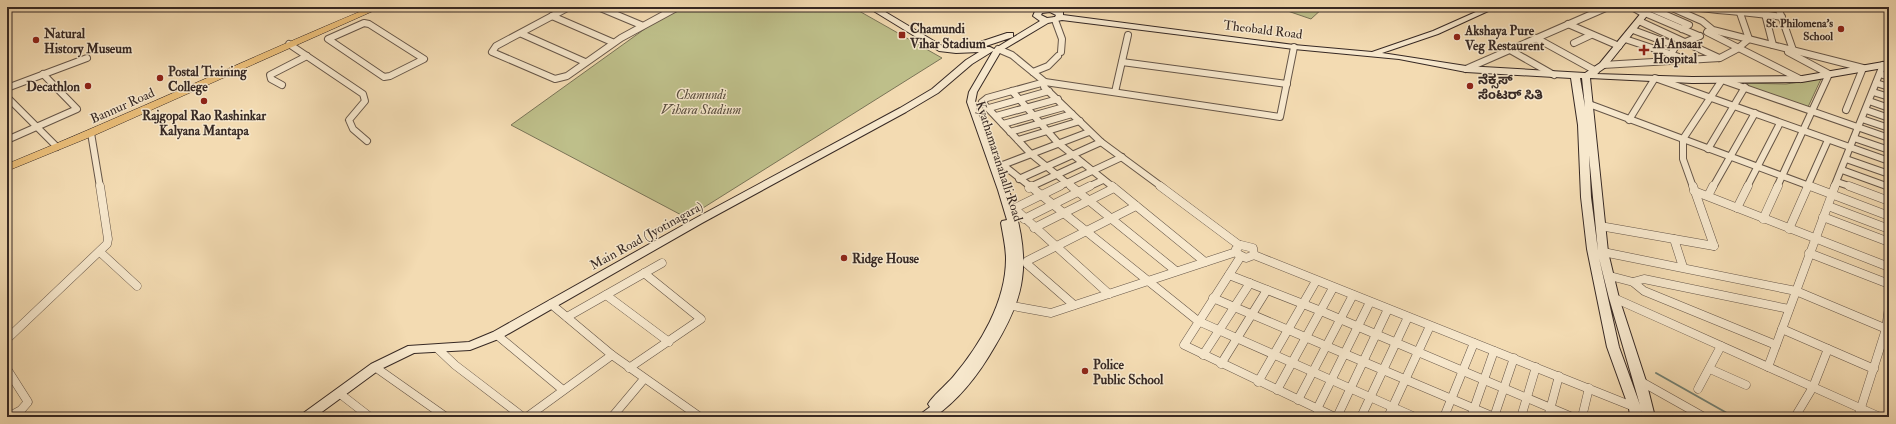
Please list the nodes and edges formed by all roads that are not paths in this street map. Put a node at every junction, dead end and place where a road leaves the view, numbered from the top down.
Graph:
1 (378, 7) edge
2 (569, 7) edge
3 (598, 7) edge
4 (666, 7) edge
5 (871, 7) edge
6 (1493, 7) edge
7 (1608, 7) edge
8 (1632, 7) edge
9 (1670, 7) edge
10 (1691, 7) edge
11 (1778, 7) edge
12 (1884, 7) edge
13 (676, 8) edge
14 (1889, 8) edge
15 (1646, 12) edge
16 (1046, 13) edge
17 (1740, 13) junction
18 (1765, 14) junction
19 (552, 16) junction
20 (1782, 17) junction
21 (342, 21) junction
22 (1568, 24) junction
23 (641, 25) junction
24 (332, 26) junction
25 (352, 28) junction
26 (1633, 30) junction
27 (1710, 31) junction
28 (342, 32) junction
29 (522, 34) junction
30 (1010, 35) junction
31 (1128, 35) dead end
32 (1591, 35) junction
33 (1699, 36) junction
34 (1536, 38) junction
35 (1625, 39) junction
36 (1749, 39) junction
37 (612, 42) junction
38 (1685, 42) junction
39 (1574, 43) dead end
40 (289, 44) junction
41 (1774, 45) junction
42 (1294, 46) junction
43 (1619, 46) junction
44 (1676, 46) junction
45 (939, 47) junction
46 (1740, 48) junction
47 (994, 49) junction
48 (1510, 50) junction
49 (1793, 50) junction
50 (1367, 54) junction
51 (1671, 54) junction
52 (307, 56) junction
53 (87, 58) dead end
54 (1720, 58) junction
55 (1692, 61) junction
56 (585, 62) junction
57 (1122, 62) junction
58 (1886, 64) edge
59 (1603, 65) junction
60 (1862, 68) junction
61 (1466, 69) junction
62 (1033, 72) junction
63 (43, 74) junction
64 (1829, 74) junction
65 (1880, 74) junction
66 (1554, 75) junction
67 (1590, 76) junction
68 (1889, 77) edge
69 (1575, 78) junction
70 (1655, 78) junction
71 (1800, 79) junction
72 (1722, 80) junction
73 (1045, 82) junction
74 (1876, 83) junction
75 (1287, 84) junction
76 (282, 85) dead end
77 (1745, 87) junction
78 (1889, 87) edge
79 (7, 88) edge
80 (1012, 91) junction
81 (1049, 91) junction
82 (1114, 92) junction
83 (1873, 92) junction
84 (7, 97) edge
85 (1889, 97) edge
86 (1710, 98) junction
87 (1058, 99) junction
88 (1019, 100) junction
89 (1869, 101) junction
90 (1589, 104) junction
91 (1733, 106) junction
92 (1064, 107) junction
93 (989, 108) junction
94 (1026, 108) junction
95 (1889, 108) edge
96 (1846, 110) dead end
97 (1866, 110) junction
98 (1812, 111) junction
99 (1755, 113) junction
100 (1072, 114) junction
101 (1033, 115) junction
102 (996, 116) junction
103 (1889, 118) edge
104 (1862, 119) junction
105 (1629, 120) junction
106 (1080, 122) junction
107 (1040, 123) junction
108 (1780, 123) junction
109 (1003, 124) junction
110 (37, 127) junction
111 (1858, 128) junction
112 (1889, 128) edge
113 (1803, 131) junction
114 (1010, 132) junction
115 (1048, 132) junction
116 (1089, 132) junction
117 (91, 133) junction
118 (1854, 138) junction
119 (1889, 138) edge
120 (1683, 139) junction
121 (7, 140) edge
122 (1018, 140) junction
123 (1828, 140) junction
124 (367, 141) dead end
125 (1101, 142) junction
126 (1058, 143) junction
127 (57, 146) junction
128 (1850, 148) junction
129 (1708, 149) junction
130 (1889, 150) edge
131 (1031, 154) junction
132 (1072, 154) junction
133 (1730, 157) junction
134 (1122, 158) junction
135 (1846, 158) junction
136 (1889, 161) edge
137 (1082, 163) junction
138 (999, 166) junction
139 (1046, 166) junction
140 (1758, 167) junction
141 (7, 168) edge
142 (1842, 170) junction
143 (1093, 172) junction
144 (1889, 174) edge
145 (1057, 175) junction
146 (1782, 177) junction
147 (1018, 179) junction
148 (1104, 180) junction
149 (1837, 182) junction
150 (1068, 184) junction
151 (1808, 186) junction
152 (1889, 187) edge
153 (1029, 188) junction
154 (1114, 188) junction
155 (1694, 191) junction
156 (1078, 192) junction
157 (1832, 195) junction
158 (1708, 196) junction
159 (1041, 197) junction
160 (1089, 201) junction
161 (1889, 201) edge
162 (1052, 205) junction
163 (1136, 206) junction
164 (1828, 206) junction
165 (1737, 208) junction
166 (1012, 210) junction
167 (1062, 214) junction
168 (1889, 216) edge
169 (1823, 217) junction
170 (1024, 219) junction
171 (1111, 219) junction
172 (1763, 219) junction
173 (1600, 226) junction
174 (1034, 228) junction
175 (1789, 229) junction
176 (1889, 229) edge
177 (1085, 232) junction
178 (1674, 239) junction
179 (1814, 239) junction
180 (1889, 242) edge
181 (1056, 247) junction
182 (1239, 251) junction
183 (100, 252) junction
184 (1603, 252) junction
185 (1809, 254) junction
186 (1254, 255) junction
187 (1205, 262) junction
188 (662, 263) dead end
189 (1683, 267) junction
190 (1889, 268) edge
191 (1176, 271) junction
192 (644, 273) junction
193 (1229, 275) junction
194 (1610, 276) junction
195 (1148, 281) junction
196 (1316, 281) junction
197 (1634, 282) junction
198 (1250, 283) junction
199 (1889, 284) edge
200 (137, 286) dead end
201 (1333, 288) junction
202 (1267, 290) junction
203 (1796, 291) junction
204 (1109, 294) junction
205 (606, 295) junction
206 (1353, 295) junction
207 (1213, 298) junction
208 (1614, 298) junction
209 (1370, 302) junction
210 (551, 304) junction
211 (1005, 304) junction
212 (1303, 304) junction
213 (1074, 305) junction
214 (1234, 307) junction
215 (1889, 307) edge
216 (1789, 309) junction
217 (1388, 310) junction
218 (1321, 311) junction
219 (1252, 314) junction
220 (567, 317) junction
221 (1408, 317) junction
222 (1339, 320) junction
223 (1198, 321) junction
224 (1430, 326) junction
225 (1357, 327) junction
226 (1288, 329) junction
227 (1782, 329) junction
228 (1887, 329) edge
229 (1219, 330) junction
230 (497, 335) junction
231 (1376, 335) junction
232 (1306, 337) junction
233 (1237, 338) junction
234 (7, 339) edge
235 (669, 342) junction
236 (1396, 343) junction
237 (1474, 343) junction
238 (1327, 345) junction
239 (1776, 345) junction
240 (1721, 346) junction
241 (1885, 346) edge
242 (438, 349) junction
243 (1828, 349) junction
244 (1494, 351) junction
245 (1419, 352) junction
246 (1344, 353) junction
247 (1274, 354) junction
248 (612, 355) junction
249 (1203, 355) junction
250 (1514, 358) junction
251 (1364, 361) junction
252 (1292, 363) junction
253 (1221, 364) junction
254 (375, 367) junction
255 (1536, 367) junction
256 (1768, 367) junction
257 (630, 368) junction
258 (7, 369) edge
259 (1384, 369) junction
260 (1710, 369) junction
261 (1874, 369) junction
262 (1463, 370) junction
263 (1313, 372) junction
264 (1559, 376) junction
265 (644, 379) junction
266 (1406, 379) junction
267 (1484, 379) junction
268 (1331, 380) junction
269 (1640, 381) junction
270 (1258, 382) junction
271 (1746, 385) dead end
272 (1813, 387) junction
273 (1350, 388) junction
274 (1504, 388) junction
275 (1589, 388) junction
276 (1698, 388) dead end
277 (563, 390) junction
278 (1277, 390) junction
279 (339, 393) junction
280 (1371, 397) junction
281 (1451, 398) junction
282 (1526, 398) junction
283 (1298, 400) junction
284 (1392, 407) junction
285 (1317, 408) junction
286 (1474, 408) junction
287 (1636, 412) edge
288 (1549, 413) edge
289 (1860, 413) edge
290 (1652, 416) edge
291 (8, 417) edge
292 (306, 417) edge
293 (370, 417) edge
294 (446, 417) edge
295 (523, 417) edge
296 (527, 417) edge
297 (612, 417) edge
298 (700, 417) edge
299 (838, 417) edge
300 (856, 417) edge
301 (863, 417) edge
302 (925, 417) edge
303 (1336, 417) edge
304 (1361, 417) edge
305 (1388, 417) edge
306 (1415, 417) edge
307 (1444, 417) edge
308 (1471, 417) edge
309 (1494, 417) edge
310 (1521, 417) edge
311 (1572, 417) edge
312 (1582, 417) edge
313 (1704, 417) edge
314 (1794, 417) edge
315 (1880, 417) edge

1 - 21 main road, Bannur Road
2 - 19 street
3 - 23 street
4 - 13 street
5 - 45 main road
6 - 50 main road
7 - 22 street
8 - 15 street
9 - 27 street
10 - 17 street
11 - 20 street
12 - 14 main road
13 - 23 street
15 - 26 main road
15 - 33 street
15 - 38 street
16 - 30 main road, Kyathamaranahalli Road
16 - 42 main road, Theobald Road
16 - 47 main road
16 - 62 street
17 - 18 street
17 - 36 street
18 - 20 street
18 - 41 street
19 - 29 street
19 - 37 street
20 - 49 street
21 - 24 main road, Bannur Road
21 - 25 street
22 - 32 street
22 - 34 street
23 - 37 street
24 - 28 street
24 - 40 main road, Bannur Road
25 - 28 street
25 - 28 street
26 - 35 main road
26 - 44 street
27 - 33 street
27 - 36 street
27 - 46 street
29 - 56 street
29 - 56 street
30 - 45 main road
30 - 47 main road, Kyathamaranahalli Road
31 - 57 street
32 - 39 street
32 - 43 street
33 - 38 street
34 - 48 street
34 - 67 street
35 - 43 main road
35 - 51 street
36 - 41 street
36 - 46 street
37 - 56 street
38 - 44 street
38 - 54 street
40 - 52 street
40 - 117 main road, Bannur Road
41 - 49 street
41 - 64 street
42 - 50 main road, Theobald Road
42 - 75 street
43 - 59 main road
44 - 51 street
45 - 47 main road
46 - 54 street
46 - 71 street
47 - 62 street
47 - 138 main road, Kyathamaranahalli Road
47 - 210 main road, Main Road (Jyotinagara)
47 - 211 main road, Kyathamaranahalli Road
48 - 61 street
48 - 66 street
49 - 60 street
50 - 61 main road, Theobald Road
50 - 69 main road, Theobald Road
51 - 55 street
52 - 76 street
52 - 124 street
53 - 63 street
54 - 55 street
55 - 59 street
57 - 75 street
57 - 82 street
58 - 60 main road, Theobald Road
58 - 65 street
59 - 67 main road
60 - 64 main road, Theobald Road
60 - 96 street
61 - 66 main road, Theobald Road
62 - 73 street
63 - 79 street
63 - 110 street
64 - 71 main road, Theobald Road
64 - 98 street
65 - 68 street
65 - 74 street
66 - 69 main road, Theobald Road
67 - 69 main road, Theobald Road
67 - 70 main road, Theobald Road
67 - 90 main road
69 - 287 main road
70 - 72 main road, Theobald Road
70 - 86 street
70 - 105 street
71 - 72 main road, Theobald Road
72 - 77 street
72 - 86 street
73 - 80 street
73 - 81 street
73 - 82 street
74 - 78 street
74 - 83 street
75 - 82 street
77 - 91 street
77 - 98 street
80 - 88 street
80 - 93 street
81 - 87 street
81 - 88 street
83 - 85 street
83 - 89 street
84 - 110 street
86 - 91 street
86 - 120 street
87 - 92 street
87 - 94 street
88 - 93 street
88 - 94 street
89 - 95 street
89 - 97 street
90 - 105 street
90 - 173 main road
91 - 99 street
91 - 129 street
92 - 100 street
92 - 101 street
93 - 102 street
94 - 101 street
94 - 102 street
97 - 103 street
97 - 104 street
98 - 111 street
98 - 113 street
99 - 108 street
99 - 133 street
100 - 106 street
100 - 107 street
101 - 107 street
101 - 109 street
102 - 109 street
104 - 111 street
104 - 112 street
105 - 120 street
106 - 115 street
106 - 116 street
107 - 114 street
107 - 115 street
108 - 113 street
108 - 140 street
109 - 114 street
110 - 121 street
110 - 127 street
111 - 118 street
111 - 119 street
113 - 123 street
113 - 146 street
114 - 122 street
115 - 122 street
115 - 126 street
116 - 125 street
116 - 126 street
117 - 127 main road, Bannur Road
117 - 183 street
118 - 128 street
118 - 130 street
120 - 129 street
120 - 155 street
122 - 131 street
123 - 128 street
123 - 151 street
125 - 132 street
125 - 134 street
126 - 131 street
126 - 132 street
127 - 141 main road, Bannur Road
128 - 135 street
128 - 136 street
129 - 133 street
131 - 138 street
131 - 139 street
132 - 137 street
132 - 139 street
133 - 140 street
133 - 158 street
134 - 143 street
134 - 182 street
135 - 142 street
135 - 144 street
137 - 143 street
137 - 145 street
138 - 147 street
138 - 166 main road, Kyathamaranahalli Road
139 - 145 street
139 - 147 street
140 - 146 street
140 - 165 street
142 - 149 street
142 - 152 street
143 - 148 street
143 - 150 street
145 - 150 street
145 - 153 street
146 - 151 street
146 - 172 street
147 - 153 street
148 - 154 street
148 - 156 street
149 - 157 street
149 - 161 street
150 - 156 street
150 - 159 street
151 - 157 street
151 - 175 street
153 - 159 street
154 - 160 street
154 - 163 street
155 - 158 street
155 - 178 street
156 - 160 street
156 - 162 street
157 - 164 street
157 - 168 street
158 - 165 street
159 - 162 street
159 - 166 street
160 - 167 street
160 - 171 street
162 - 167 street
162 - 170 street
163 - 171 street
163 - 187 street
164 - 169 street
164 - 176 street
165 - 172 street
166 - 170 street
166 - 211 main road, Kyathamaranahalli Road
167 - 174 street
167 - 177 street
169 - 179 street
169 - 180 street
170 - 174 street
171 - 177 street
171 - 191 street
172 - 175 street
173 - 178 street
173 - 184 main road
174 - 181 street
175 - 179 street
177 - 181 street
177 - 195 street
178 - 189 street
179 - 185 street
179 - 190 street
181 - 204 street
181 - 213 street
182 - 186 street
182 - 186 street
182 - 187 street
182 - 193 street
183 - 200 street
183 - 234 street
184 - 189 street
184 - 194 main road
185 - 199 street
185 - 203 street
186 - 196 street
187 - 191 street
188 - 192 street
189 - 203 street
191 - 195 street
192 - 205 street
192 - 235 street
193 - 198 street
193 - 207 street
194 - 197 street
194 - 208 main road
195 - 204 street
195 - 223 street
196 - 201 street
196 - 212 street
197 - 216 street
197 - 239 street
198 - 202 street
198 - 214 street
201 - 206 street
201 - 218 street
202 - 212 street
202 - 219 street
203 - 216 street
203 - 228 street
204 - 213 street
205 - 220 street
205 - 235 street
206 - 209 street
206 - 222 street
207 - 214 street
207 - 223 street
208 - 240 street
208 - 269 main road
209 - 217 street
209 - 225 street
210 - 220 street
210 - 230 main road, Main Road (Jyotinagara)
211 - 213 street
211 - 302 main road, Kyathamaranahalli Road
212 - 218 street
212 - 226 street
214 - 219 street
214 - 229 street
215 - 228 street
216 - 227 street
217 - 221 street
217 - 231 street
218 - 222 street
218 - 232 street
219 - 226 street
219 - 233 street
220 - 248 street
221 - 224 street
221 - 236 street
222 - 225 street
222 - 238 street
223 - 229 street
223 - 249 street
224 - 237 street
224 - 245 street
225 - 231 street
225 - 246 street
226 - 232 street
226 - 247 street
227 - 239 street
227 - 243 street
228 - 241 street
229 - 233 street
229 - 249 street
230 - 242 main road, Main Road (Jyotinagara)
230 - 277 street
231 - 236 street
231 - 251 street
232 - 238 street
232 - 252 street
233 - 247 street
233 - 253 street
235 - 257 street
236 - 245 street
236 - 259 street
237 - 244 street
237 - 262 street
238 - 246 street
238 - 263 street
239 - 256 street
240 - 256 street
240 - 260 street
241 - 261 street
242 - 254 main road, Main Road (Jyotinagara)
242 - 295 street
243 - 261 street
243 - 272 street
244 - 250 street
244 - 267 street
245 - 262 street
245 - 266 street
246 - 251 street
246 - 268 street
247 - 252 street
247 - 270 street
248 - 257 street
248 - 277 street
249 - 253 street
250 - 255 street
250 - 274 street
251 - 259 street
251 - 273 street
252 - 263 street
252 - 278 street
253 - 270 street
254 - 279 main road, Main Road (Jyotinagara)
254 - 294 street
255 - 264 street
255 - 282 street
256 - 272 street
257 - 265 street
258 - 291 street
259 - 266 street
259 - 280 street
260 - 271 street
260 - 276 street
261 - 289 street
262 - 267 street
262 - 281 street
263 - 268 street
263 - 283 street
264 - 275 street
264 - 288 street
265 - 297 street
265 - 298 street
266 - 281 street
266 - 284 street
267 - 274 street
267 - 286 street
268 - 273 street
268 - 285 street
269 - 290 main road
269 - 313 street
270 - 278 street
272 - 289 street
272 - 314 street
273 - 280 street
273 - 303 street
274 - 282 street
274 - 309 street
275 - 287 street
275 - 312 street
277 - 296 street
278 - 283 street
279 - 292 main road, Main Road (Jyotinagara)
279 - 293 street
280 - 284 street
280 - 304 street
281 - 286 street
281 - 307 street
282 - 288 street
282 - 310 street
283 - 285 street
284 - 305 street
284 - 306 street
285 - 303 street
286 - 308 street
286 - 309 street
287 - 290 street
288 - 311 street
289 - 315 street
299 - 300 street
300 - 301 street

